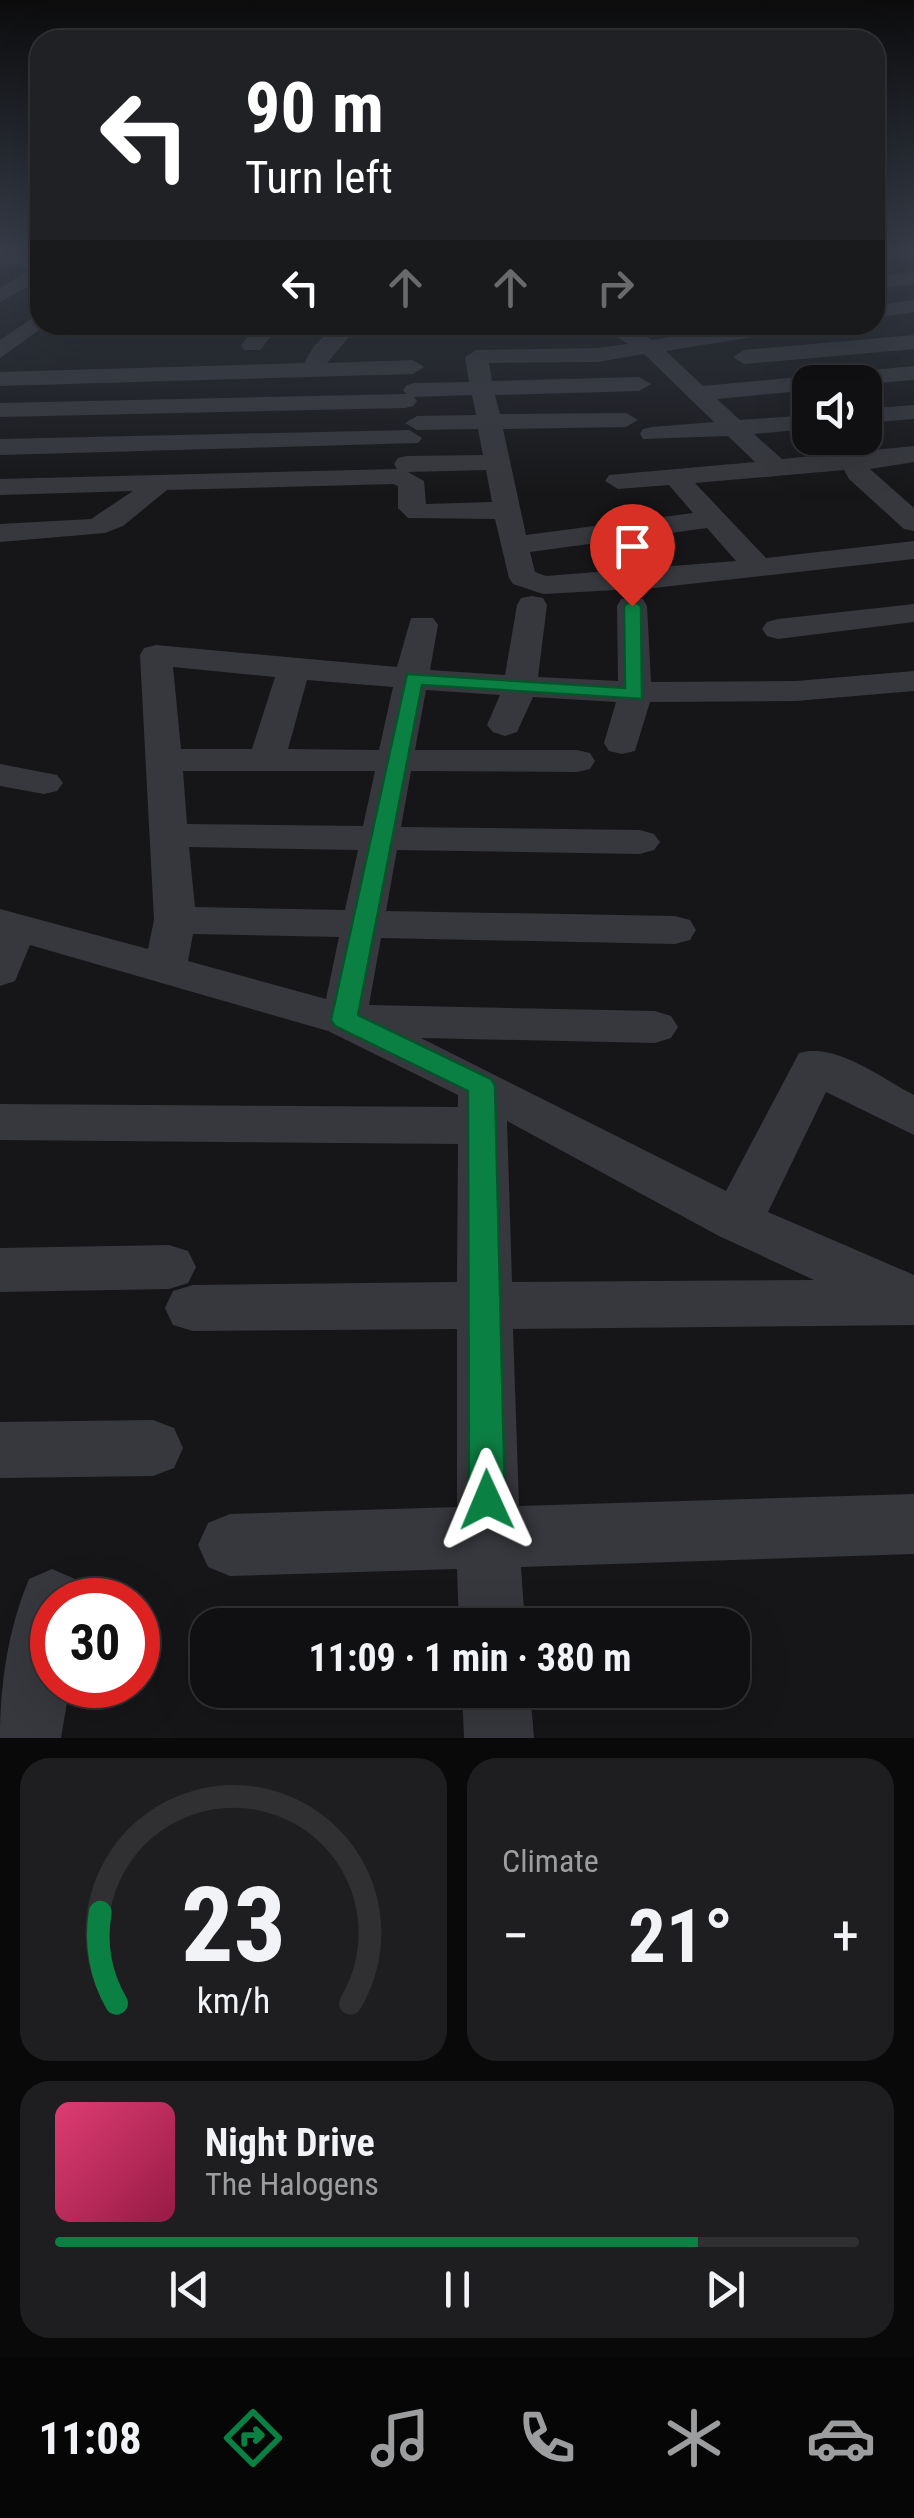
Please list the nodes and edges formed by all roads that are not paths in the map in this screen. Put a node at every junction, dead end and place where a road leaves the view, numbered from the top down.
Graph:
1 (22, 333) edge
2 (250, 335) edge
3 (339, 335) edge
4 (512, 335) edge
5 (629, 335) edge
6 (726, 335) edge
7 (914, 341) edge
8 (232, 345) junction
9 (650, 347) junction
10 (136, 348) dead end
11 (472, 350) dead end
12 (0, 352) edge
13 (39, 352) dead end
14 (317, 360) junction
15 (670, 364) junction
16 (914, 374) edge
17 (882, 377) edge
18 (0, 380) edge
19 (638, 384) dead end
20 (792, 385) edge
21 (482, 389) junction
22 (700, 392) junction
23 (409, 405) junction
24 (0, 410) edge
25 (914, 412) edge
26 (882, 415) edge
27 (626, 420) dead end
28 (489, 421) junction
29 (792, 424) edge
30 (736, 429) junction
31 (652, 434) dead end
32 (0, 447) edge
33 (914, 454) edge
34 (866, 460) junction
35 (497, 462) junction
36 (776, 468) junction
37 (680, 476) junction
38 (618, 482) dead end
39 (160, 483) junction
40 (0, 487) edge
41 (902, 501) edge
42 (507, 510) junction
43 (714, 519) junction
44 (914, 523) edge
45 (0, 533) edge
46 (514, 546) junction
47 (914, 550) edge
48 (759, 568) junction
49 (532, 605) dead end
50 (632, 606) dead end
51 (914, 613) edge
52 (422, 625) dead end
53 (778, 629) dead end
54 (293, 670) junction
55 (414, 678) junction
56 (914, 680) edge
57 (520, 687) junction
58 (635, 695) junction
59 (505, 725) dead end
60 (622, 743) dead end
61 (397, 759) junction
62 (162, 760) junction
63 (267, 760) junction
64 (577, 762) dead end
65 (0, 775) edge
66 (44, 783) dead end
67 (168, 836) junction
68 (381, 837) junction
69 (640, 842) dead end
70 (175, 920) junction
71 (366, 922) junction
72 (675, 930) dead end
73 (5, 940) edge
74 (165, 969) junction
75 (344, 1020) junction
76 (654, 1027) dead end
77 (482, 1106) junction
78 (914, 1117) edge
79 (0, 1122) edge
80 (737, 1221) junction
81 (0, 1270) edge
82 (914, 1301) edge
83 (484, 1306) junction
84 (152, 1448) dead end
85 (0, 1450) edge
86 (914, 1524) edge
87 (488, 1539) junction
88 (230, 1545) dead end
89 (491, 1608) edge
90 (32, 1708) edge
91 (497, 1708) edge
92 (26, 1738) edge
93 (499, 1738) edge

1 - 12 street
2 - 8 street
3 - 14 street
4 - 11 street
5 - 9 street
6 - 9 street
7 - 15 street
8 - 10 street
8 - 14 street
9 - 15 street
9 - 21 street
12 - 13 street
14 - 18 street
14 - 23 street
15 - 22 street
16 - 17 street
19 - 21 street
20 - 22 street
21 - 23 street
21 - 28 street
22 - 30 street
23 - 24 street
23 - 28 street
23 - 32 street
23 - 35 street
25 - 26 street
27 - 28 street
28 - 35 street
29 - 30 street
30 - 31 street
30 - 36 street
33 - 34 street
34 - 36 street
34 - 41 street
35 - 42 street
36 - 37 street
37 - 38 street
37 - 43 street
39 - 40 street
39 - 42 street
39 - 45 street
41 - 44 street
42 - 46 street
43 - 46 street
43 - 48 street
46 - 48 street
47 - 48 street
49 - 57 street
50 - 58 street
51 - 53 street
52 - 55 street
54 - 55 street
54 - 62 street
54 - 63 street
55 - 57 street
55 - 61 street
56 - 58 street
57 - 58 street
57 - 59 street
58 - 60 street
61 - 63 street
61 - 64 street
61 - 68 street
62 - 63 street
62 - 67 street
65 - 66 street
67 - 68 street
67 - 70 street
68 - 69 street
68 - 71 street
70 - 71 street
70 - 74 street
71 - 72 street
71 - 75 street
73 - 74 street
74 - 75 street
75 - 76 street
75 - 77 street
77 - 79 street
77 - 80 street
77 - 83 street
78 - 80 street
80 - 82 street
81 - 83 street
82 - 83 street
83 - 87 street
84 - 85 street
86 - 87 street
87 - 88 street
87 - 89 street
90 - 92 street
91 - 93 street

